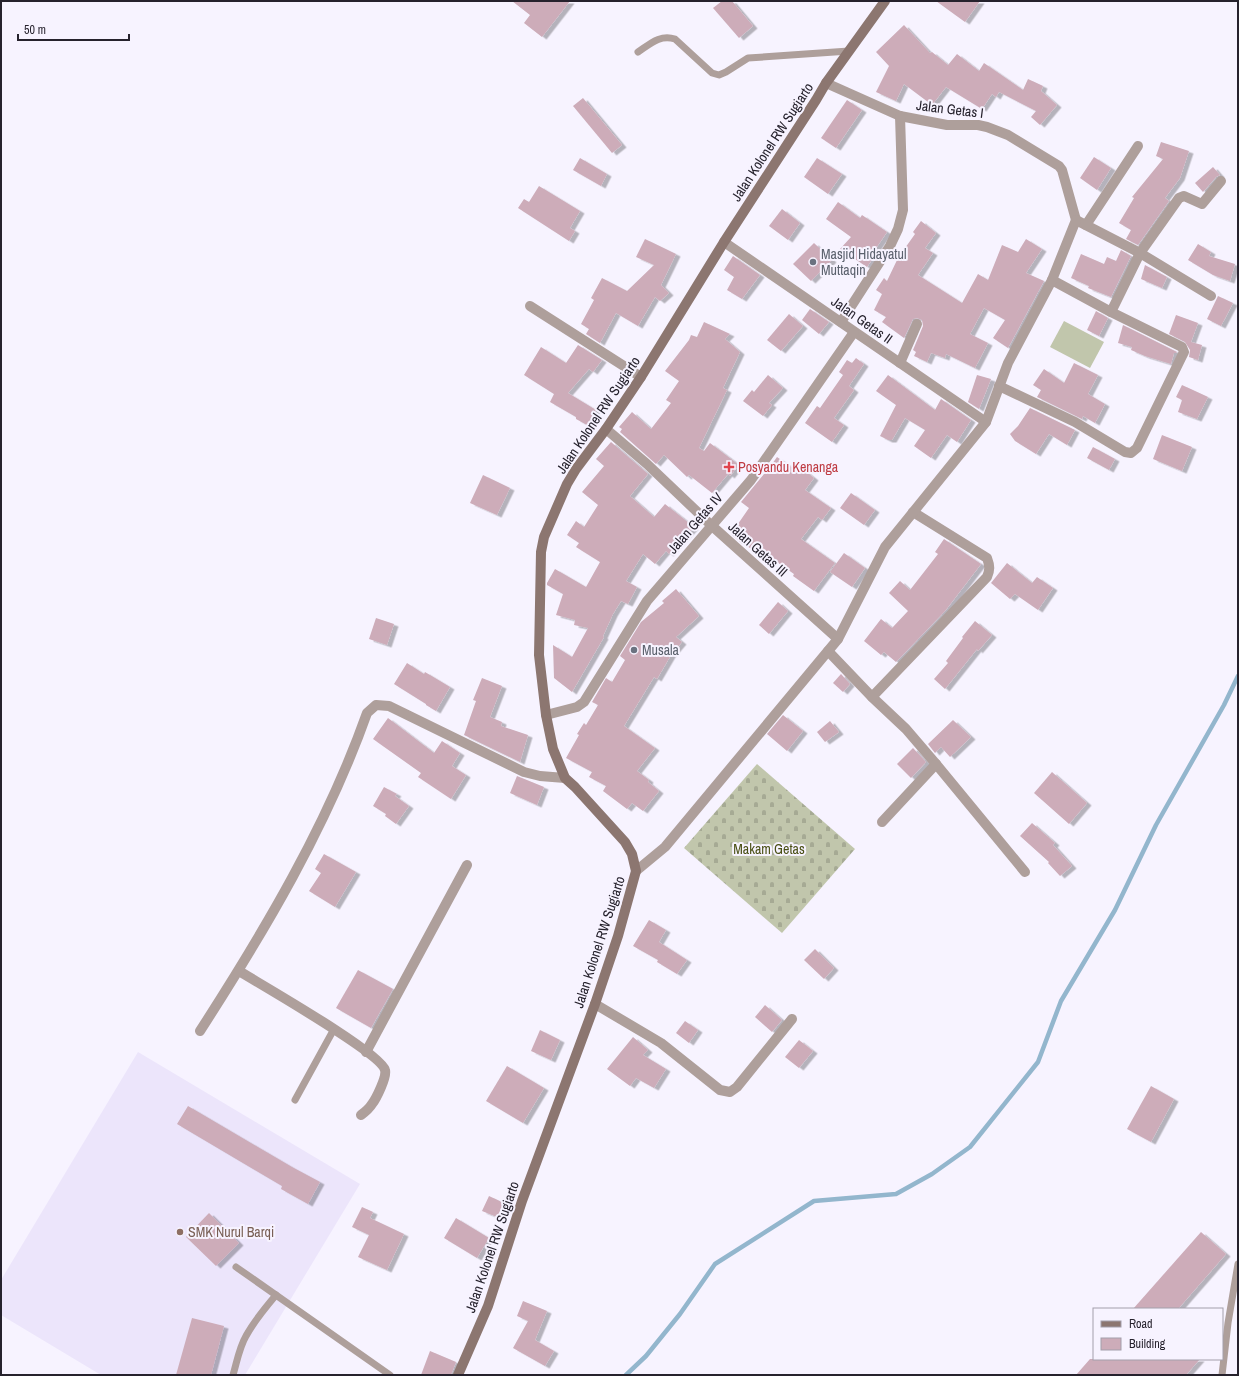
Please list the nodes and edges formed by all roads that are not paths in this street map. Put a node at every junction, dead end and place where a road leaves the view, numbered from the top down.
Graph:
1 (885, 1) edge
2 (849, 51) junction
3 (638, 52) dead end
4 (826, 83) junction
5 (900, 116) junction
6 (1138, 146) dead end
7 (1221, 181) dead end
8 (1076, 220) junction
9 (1086, 225) junction
10 (724, 242) junction
11 (1140, 253) junction
12 (1052, 280) junction
13 (1211, 296) dead end
14 (530, 306) dead end
15 (1111, 312) junction
16 (841, 322) junction
17 (917, 324) dead end
18 (854, 332) junction
19 (900, 363) junction
20 (641, 377) junction
21 (999, 386) junction
22 (986, 422) junction
23 (606, 429) junction
24 (913, 512) junction
25 (711, 525) junction
26 (838, 639) junction
27 (828, 651) junction
28 (872, 697) junction
29 (546, 715) junction
30 (936, 764) junction
31 (565, 778) junction
32 (882, 822) dead end
33 (467, 865) dead end
34 (636, 871) junction
35 (1025, 872) dead end
36 (239, 971) junction
37 (595, 1004) junction
38 (792, 1019) dead end
39 (334, 1029) junction
40 (200, 1031) dead end
41 (366, 1052) junction
42 (295, 1100) dead end
43 (361, 1115) dead end
44 (1238, 1264) edge
45 (236, 1267) dead end
46 (276, 1295) junction
47 (233, 1375) edge
48 (390, 1375) edge
49 (458, 1375) edge
50 (1222, 1375) edge

1 - 2 main road, Jalan Kolonel RW Sugiarto
2 - 3 lane
2 - 4 main road, Jalan Kolonel RW Sugiarto
4 - 5 street, Jalan Getas I
4 - 10 main road, Jalan Kolonel RW Sugiarto
5 - 8 street, Jalan Getas I
5 - 16 street
6 - 9 street
7 - 11 street
8 - 9 street
8 - 12 street
9 - 11 street
10 - 16 street, Jalan Getas II
10 - 20 main road, Jalan Kolonel RW Sugiarto
11 - 13 street
11 - 15 street
12 - 15 street
12 - 21 street
14 - 20 street
15 - 21 street
16 - 18 street, Jalan Getas II
17 - 19 street
18 - 19 street, Jalan Getas II
18 - 25 street, Jalan Getas IV
19 - 22 street, Jalan Getas II
20 - 23 main road, Jalan Kolonel RW Sugiarto
21 - 22 street
22 - 24 street
23 - 25 street, Jalan Getas III
23 - 29 main road, Jalan Kolonel RW Sugiarto
24 - 26 street
24 - 28 street
25 - 26 street, Jalan Getas III
25 - 29 street, Jalan Getas IV
26 - 27 street
27 - 28 street
27 - 34 street
28 - 30 street
29 - 31 main road, Jalan Kolonel RW Sugiarto
30 - 32 street
30 - 35 street
31 - 34 main road, Jalan Kolonel RW Sugiarto
31 - 36 street
33 - 41 street
34 - 37 main road, Jalan Kolonel RW Sugiarto
36 - 39 street
36 - 40 street
37 - 38 street
37 - 49 main road, Jalan Kolonel RW Sugiarto
39 - 41 street
39 - 42 lane
41 - 43 street
44 - 50 lane
45 - 46 lane
46 - 47 lane
46 - 48 lane

